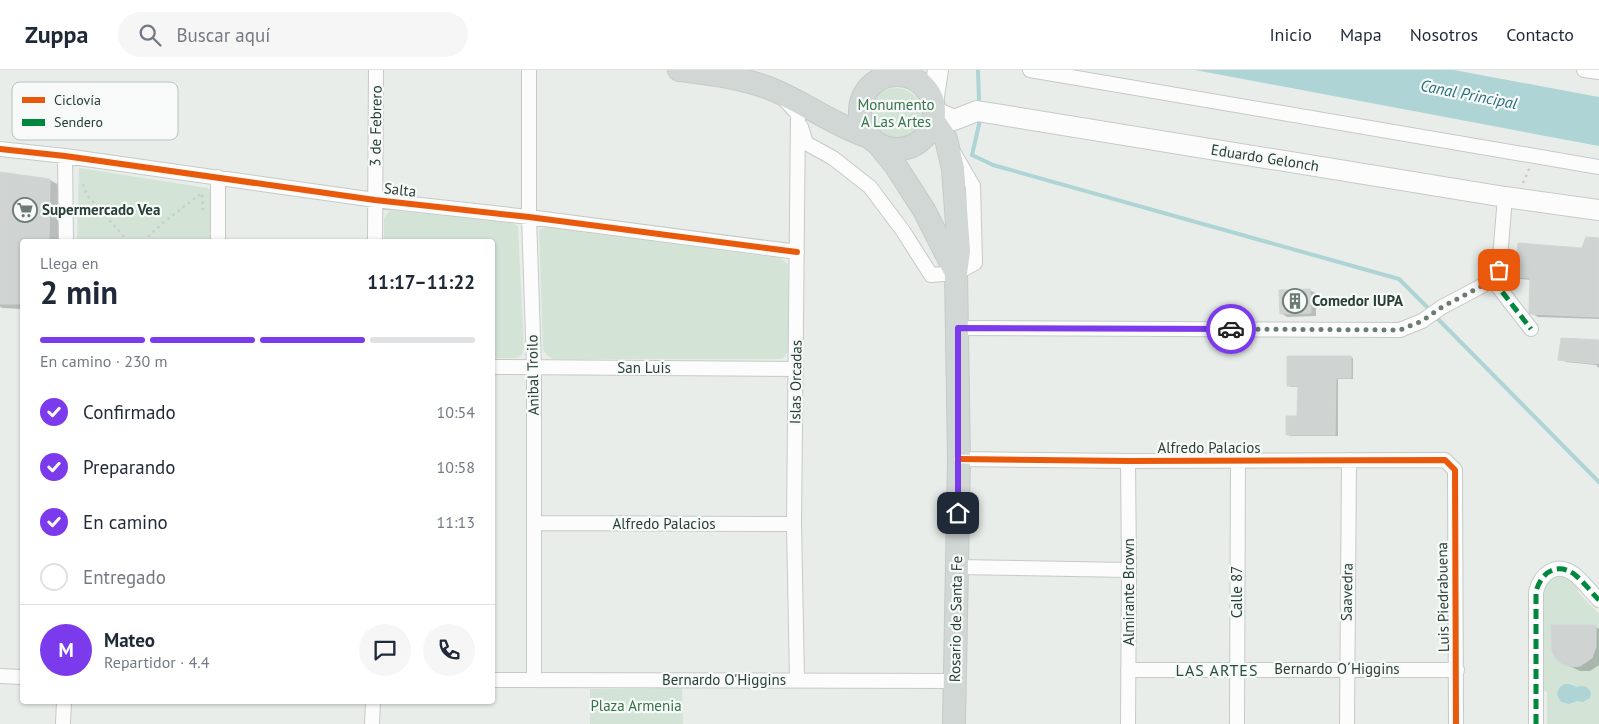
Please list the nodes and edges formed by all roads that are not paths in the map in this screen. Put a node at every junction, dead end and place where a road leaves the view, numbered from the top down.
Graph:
1 (376, 70) edge
2 (529, 70) edge
3 (745, 70) edge
4 (938, 70) edge
5 (1030, 70) edge
6 (1584, 70) edge
7 (686, 71) edge
8 (895, 72) edge
9 (1599, 72) edge
10 (778, 92) junction
11 (933, 111) junction
12 (798, 114) junction
13 (873, 140) junction
14 (0, 149) edge
15 (66, 156) junction
16 (1599, 167) edge
17 (218, 177) junction
18 (1511, 198) junction
19 (375, 200) junction
20 (1599, 210) edge
21 (529, 217) junction
22 (66, 239) edge
23 (218, 239) edge
24 (375, 239) edge
25 (797, 252) junction
26 (956, 274) junction
27 (1493, 280) junction
28 (958, 328) junction
29 (1532, 329) dead end
30 (495, 367) edge
31 (534, 367) junction
32 (796, 369) junction
33 (959, 459) junction
34 (1238, 460) junction
35 (1349, 460) junction
36 (1128, 461) junction
37 (1455, 470) joint
38 (534, 523) junction
39 (794, 524) junction
40 (957, 567) junction
41 (1129, 570) junction
42 (1599, 600) edge
43 (1237, 669) junction
44 (1346, 669) junction
45 (1128, 670) junction
46 (1456, 670) junction
47 (0, 676) edge
48 (20, 676) edge
49 (534, 679) junction
50 (495, 680) edge
51 (797, 680) junction
52 (956, 681) junction
53 (64, 704) edge
54 (373, 704) edge
55 (63, 724) edge
56 (372, 724) edge
57 (954, 724) edge
58 (1128, 724) edge
59 (1237, 724) edge
60 (1346, 724) edge
61 (1456, 724) edge
62 (1536, 724) edge

1 - 19 street, 3 de Febrero
2 - 21 street, Anibal Troilo
3 - 7 main road
4 - 11 street
5 - 16 street
6 - 9 street
7 - 10 main road
8 - 11 main road
8 - 13 main road
10 - 12 street
10 - 13 main road
11 - 13 main road
11 - 18 street, Eduardo Gelonch
11 - 26 main road, Rosario de Santa Fe
12 - 25 street, Islas Orcadas
12 - 26 street
13 - 26 main road, Rosario de Santa Fe
14 - 15 street, Salta
15 - 17 street, Salta
15 - 22 street
17 - 19 street, Salta
17 - 23 street
18 - 20 street, Eduardo Gelonch
18 - 27 street
19 - 21 street, Salta
19 - 24 street, 3 de Febrero
21 - 25 street, Salta
21 - 31 street, Anibal Troilo
25 - 32 street, Islas Orcadas
26 - 28 main road, Rosario de Santa Fe
27 - 28 street
27 - 29 street
28 - 33 main road, Rosario de Santa Fe
30 - 31 street, San Luis
31 - 32 street, San Luis
31 - 38 street, Anibal Troilo
32 - 39 street, Islas Orcadas
33 - 36 street, Alfredo Palacios
33 - 40 main road, Rosario de Santa Fe
34 - 35 street, Alfredo Palacios
34 - 36 street, Alfredo Palacios
34 - 43 street, Calle 87
35 - 37 street, Alfredo Palacios
35 - 44 street, Saavedra
36 - 41 street, Almirante Brown
37 - 46 street, Luis Piedrabuena
38 - 39 street, Alfredo Palacios
38 - 49 street, Anibal Troilo
39 - 51 street, Islas Orcadas
40 - 41 street
40 - 52 main road, Rosario de Santa Fe
41 - 45 street, Almirante Brown
42 - 62 street
43 - 44 street, Bernardo O´Higgins
43 - 45 street, Bernardo O´Higgins
43 - 59 street, Calle 87
44 - 46 street, Bernardo O´Higgins
44 - 60 street, Saavedra
45 - 58 street, Almirante Brown
46 - 61 street, Luis Piedrabuena
47 - 48 street
49 - 50 street, Bernardo O'Higgins
49 - 51 street, Bernardo O'Higgins
51 - 52 street, Bernardo O'Higgins
52 - 57 main road, Rosario de Santa Fe
53 - 55 street
54 - 56 street

